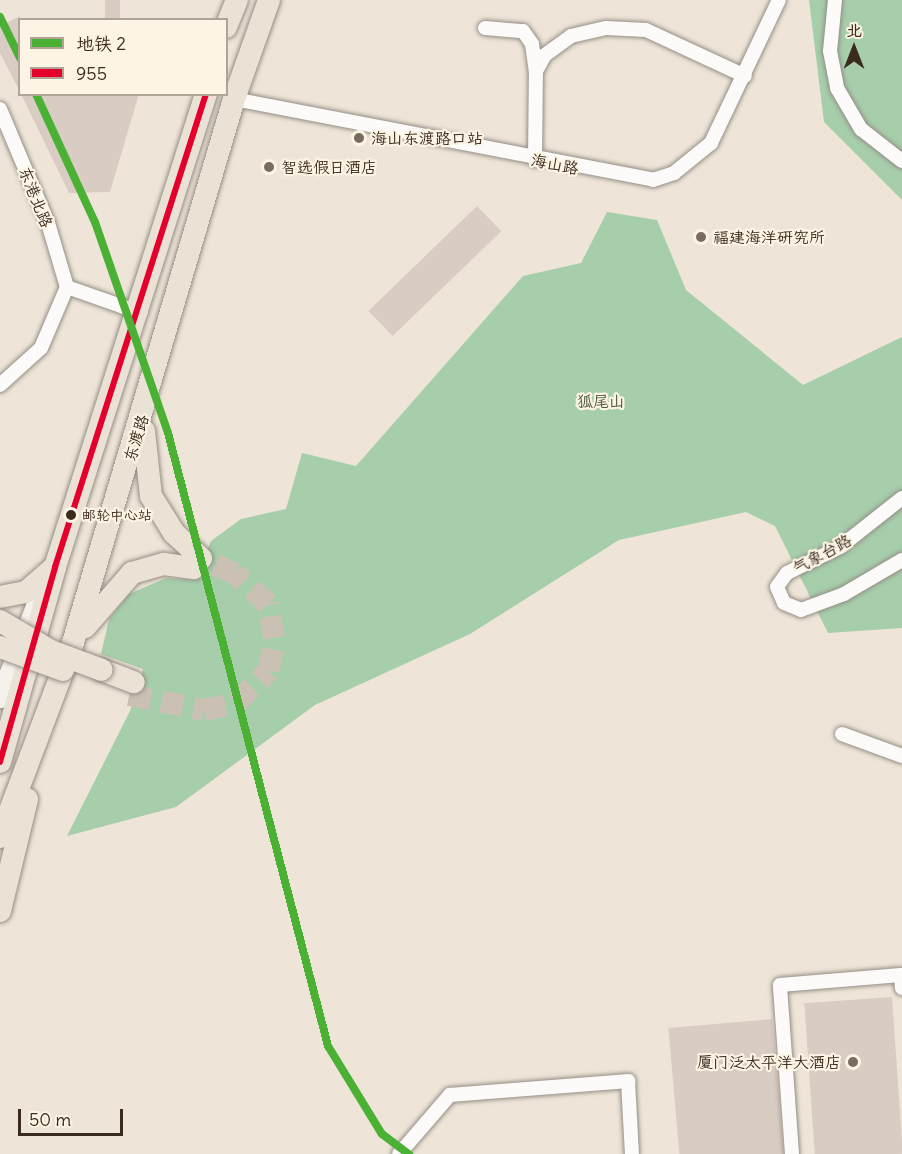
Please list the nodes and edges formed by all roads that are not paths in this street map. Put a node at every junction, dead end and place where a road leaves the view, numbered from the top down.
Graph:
1 (232, 0) edge
2 (237, 0) edge
3 (268, 0) edge
4 (779, 0) edge
5 (835, 0) edge
6 (228, 18) edge
7 (228, 22) edge
8 (485, 28) dead end
9 (536, 71) junction
10 (745, 76) junction
11 (205, 96) edge
12 (234, 99) junction
13 (0, 110) edge
14 (535, 160) junction
15 (902, 161) edge
16 (67, 287) junction
17 (141, 313) junction
18 (0, 385) edge
19 (144, 412) junction
20 (902, 498) edge
21 (902, 560) edge
22 (55, 567) junction
23 (0, 597) edge
24 (0, 621) edge
25 (25, 627) junction
26 (0, 632) edge
27 (0, 646) edge
28 (61, 648) junction
29 (0, 655) edge
30 (100, 677) junction
31 (132, 689) tunnel mouth
32 (0, 698) edge
33 (48, 719) junction
34 (842, 734) dead end
35 (0, 742) edge
36 (902, 756) edge
37 (0, 762) edge
38 (0, 837) edge
39 (0, 911) edge
40 (902, 988) edge
41 (399, 1154) edge
42 (632, 1154) edge
43 (792, 1154) edge

1 - 6 main road
2 - 7 main road
3 - 12 main road, 东渡路
4 - 10 street, 海山路
5 - 15 street
8 - 9 street
9 - 10 street
9 - 14 street
10 - 14 street, 海山路
11 - 17 main road
12 - 14 street, 海山路
12 - 19 main road, 东渡路
13 - 16 street, 东港北路
16 - 17 street
16 - 18 street
17 - 22 main road
19 - 28 main road, 东渡路
19 - 28 main road
20 - 21 street, 气象台路
22 - 23 main road
22 - 25 main road
22 - 37 main road
24 - 28 main road, bridge
25 - 32 main road
25 - 35 main road
26 - 28 main road, bridge
27 - 30 main road, bridge
28 - 30 main road, bridge
28 - 33 main road, 东渡路
29 - 30 main road, bridge
30 - 31 main road
33 - 38 main road, 东渡路
33 - 39 main road
34 - 36 street
40 - 43 street
41 - 42 street

